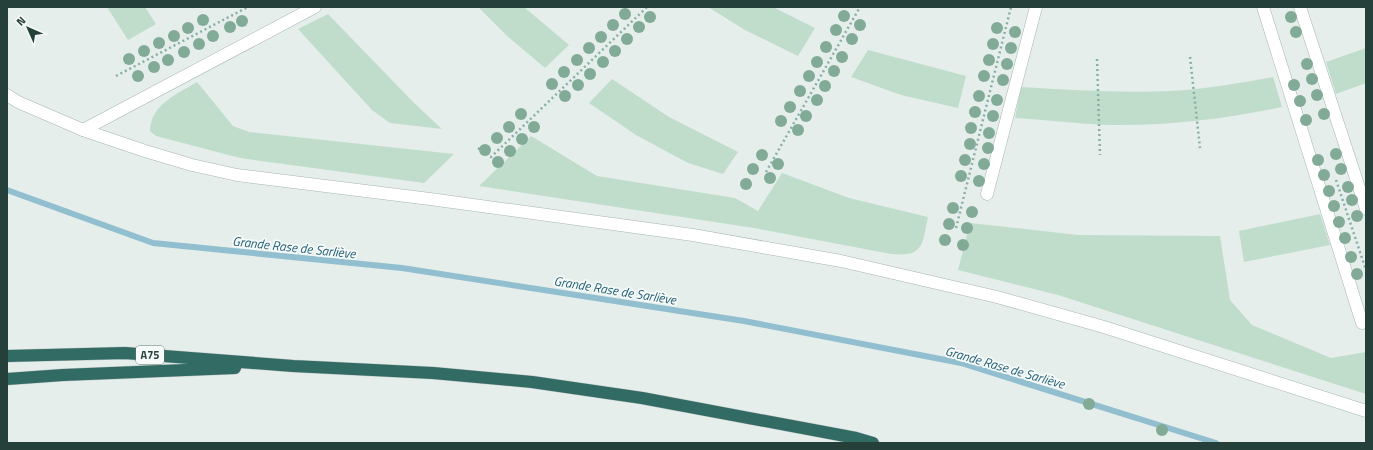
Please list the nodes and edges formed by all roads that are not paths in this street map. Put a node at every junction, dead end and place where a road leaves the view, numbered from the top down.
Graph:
1 (315, 7) edge
2 (1036, 7) edge
3 (1262, 7) edge
4 (1300, 7) edge
5 (7, 95) edge
6 (83, 130) junction
7 (987, 194) dead end
8 (1366, 209) edge
9 (1362, 323) dead end
10 (7, 356) edge
11 (292, 366) junction
12 (7, 379) edge
13 (1366, 411) edge
14 (873, 443) edge

1 - 6 street
2 - 7 street
3 - 9 street
4 - 8 street
5 - 6 street
6 - 13 street
10 - 11 highway, A75
11 - 12 highway
11 - 14 highway

